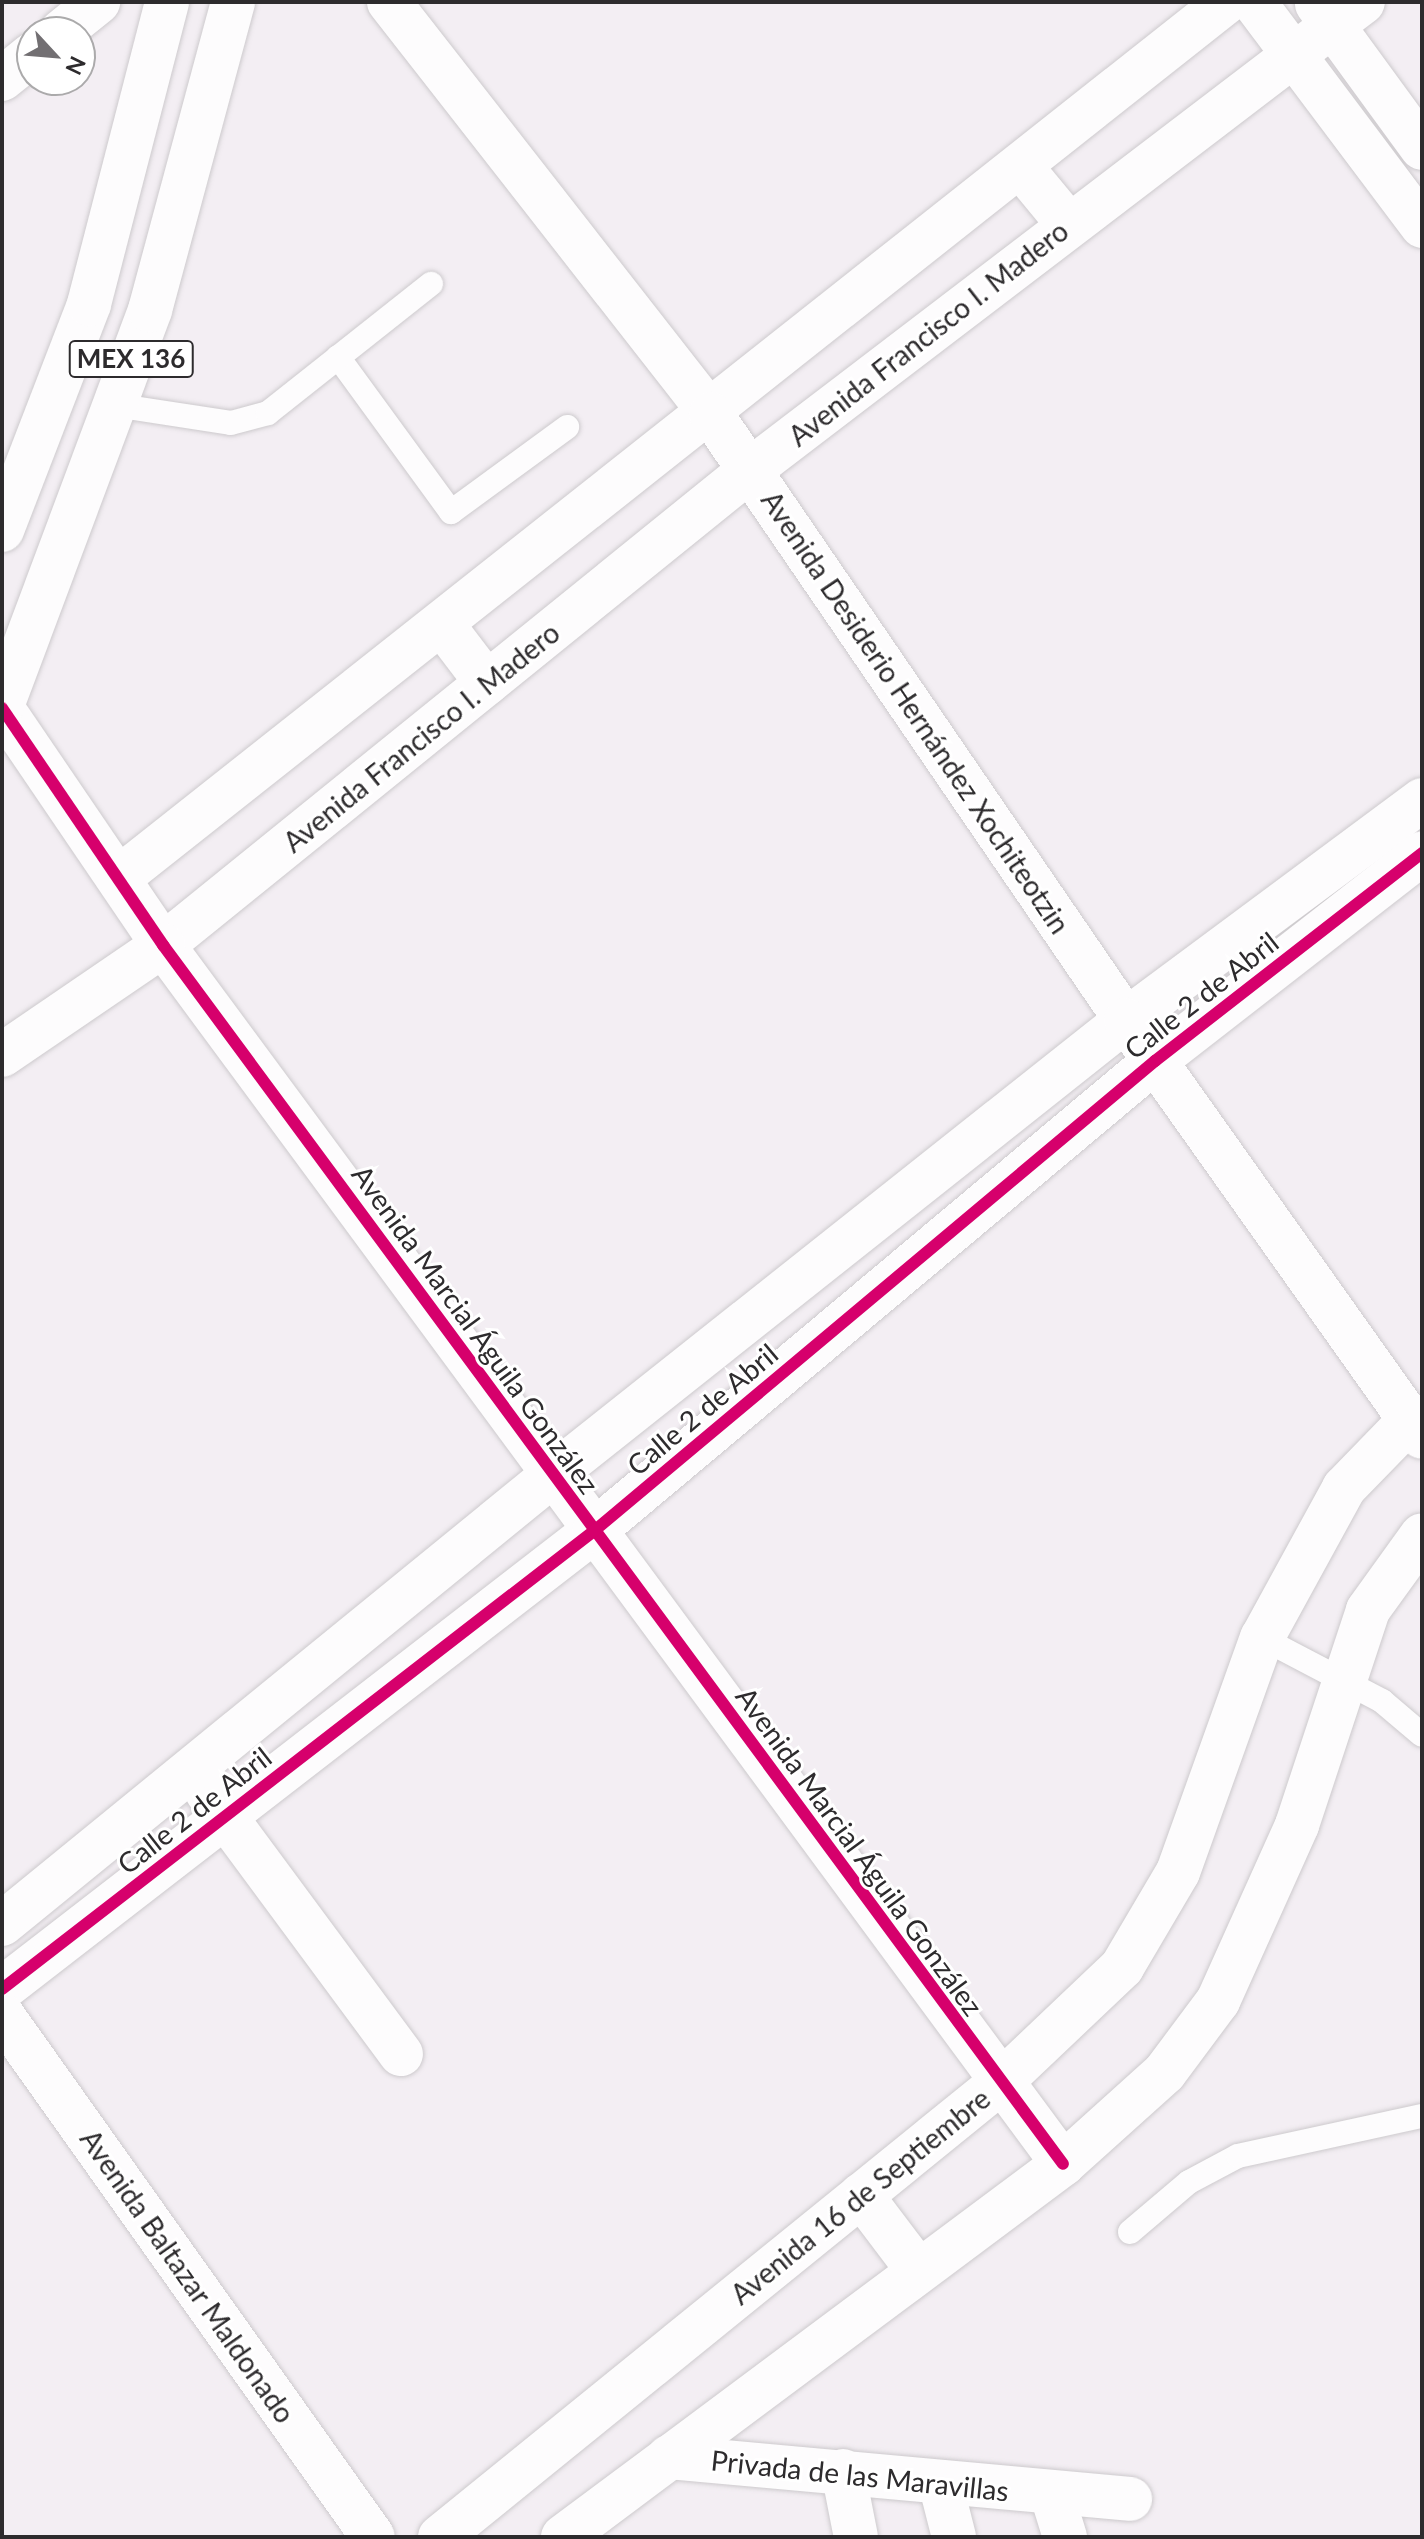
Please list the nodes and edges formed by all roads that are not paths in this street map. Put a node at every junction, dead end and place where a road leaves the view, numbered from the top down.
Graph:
1 (98, 2) edge
2 (167, 2) edge
3 (233, 2) edge
4 (389, 2) edge
5 (1226, 2) edge
6 (1254, 2) edge
7 (1337, 10) edge
8 (81, 16) edge
9 (1292, 53) junction
10 (1422, 148) edge
11 (1021, 167) junction
12 (1069, 225) junction
13 (1422, 226) edge
14 (431, 284) dead end
15 (338, 357) junction
16 (114, 405) junction
17 (711, 414) junction
18 (567, 427) dead end
19 (750, 470) junction
20 (2, 530) edge
21 (442, 624) junction
22 (487, 683) junction
23 (2, 707) edge
24 (1421, 803) edge
25 (1422, 853) edge
26 (120, 877) junction
27 (163, 945) junction
28 (1126, 1020) junction
29 (2, 1055) edge
30 (1155, 1061) junction
31 (832, 1254) junction
32 (868, 1301) junction
33 (1417, 1428) edge
34 (555, 1473) junction
35 (594, 1531) junction
36 (1422, 1535) edge
37 (1262, 1638) junction
38 (1346, 1680) junction
39 (1422, 1735) edge
40 (192, 1770) junction
41 (223, 1817) junction
42 (2, 1924) edge
43 (2, 1989) edge
44 (2, 2015) edge
45 (401, 2054) dead end
46 (1001, 2082) junction
47 (1422, 2116) edge
48 (1063, 2164) junction
49 (861, 2195) junction
50 (1130, 2232) dead end
51 (917, 2269) junction
52 (669, 2457) junction
53 (843, 2471) junction
54 (940, 2482) junction
55 (1052, 2495) junction
56 (1130, 2499) dead end
57 (373, 2537) edge
58 (440, 2537) edge
59 (563, 2537) edge
60 (856, 2537) edge
61 (954, 2537) edge
62 (1065, 2537) edge

1 - 8 street
2 - 20 street, MEX 136
3 - 16 street, MEX 136
4 - 17 street, Avenida Desiderio Hernández Xochiteotzin
5 - 11 street
6 - 9 street
7 - 9 street, Avenida Francisco I. Madero
7 - 10 street
9 - 12 street, Avenida Francisco I. Madero
9 - 13 street
11 - 12 street
11 - 17 street
12 - 19 street, Avenida Francisco I. Madero
14 - 15 lane
15 - 16 lane
15 - 18 lane
16 - 23 street, MEX 136
17 - 19 street, Avenida Desiderio Hernández Xochiteotzin
17 - 21 street
19 - 22 street, Avenida Francisco I. Madero
19 - 28 street, Avenida Desiderio Hernández Xochiteotzin
21 - 22 street
21 - 26 street
22 - 27 street, Avenida Francisco I. Madero
23 - 26 street, Avenida Marcial Águila González
24 - 28 street, Calle 2 de Abril
25 - 30 street, Calle 2 de Abril
26 - 27 street, Avenida Marcial Águila González
27 - 29 street, Avenida Francisco I. Madero
27 - 34 street, Avenida Marcial Águila González
28 - 30 street, Avenida Desiderio Hernández Xochiteotzin
28 - 31 street, Calle 2 de Abril
30 - 32 street, Calle 2 de Abril
30 - 33 street, Avenida Desiderio Hernández Xochiteotzin
31 - 32 street
31 - 34 street, Calle 2 de Abril
32 - 35 street, Calle 2 de Abril
33 - 37 street, Avenida 16 de Septiembre
34 - 35 street, Avenida Marcial Águila González
34 - 40 street, Calle 2 de Abril
35 - 41 street, Calle 2 de Abril
35 - 46 street, Avenida Marcial Águila González
36 - 38 street
37 - 38 lane
37 - 46 street, Avenida 16 de Septiembre
38 - 39 lane
38 - 48 street
40 - 41 street
40 - 42 street, Calle 2 de Abril
41 - 43 street, Calle 2 de Abril
41 - 45 street
44 - 57 street, Avenida Baltazar Maldonado
46 - 48 street, Avenida Marcial Águila González
46 - 49 street, Avenida 16 de Septiembre
47 - 50 lane
48 - 51 street
49 - 51 street
49 - 58 street, Avenida 16 de Septiembre
51 - 52 street
52 - 53 street, Privada de las Maravillas
52 - 59 street
53 - 54 street, Privada de las Maravillas
53 - 60 street
54 - 55 street, Privada de las Maravillas
54 - 61 street
55 - 56 street, Privada de las Maravillas
55 - 62 street

